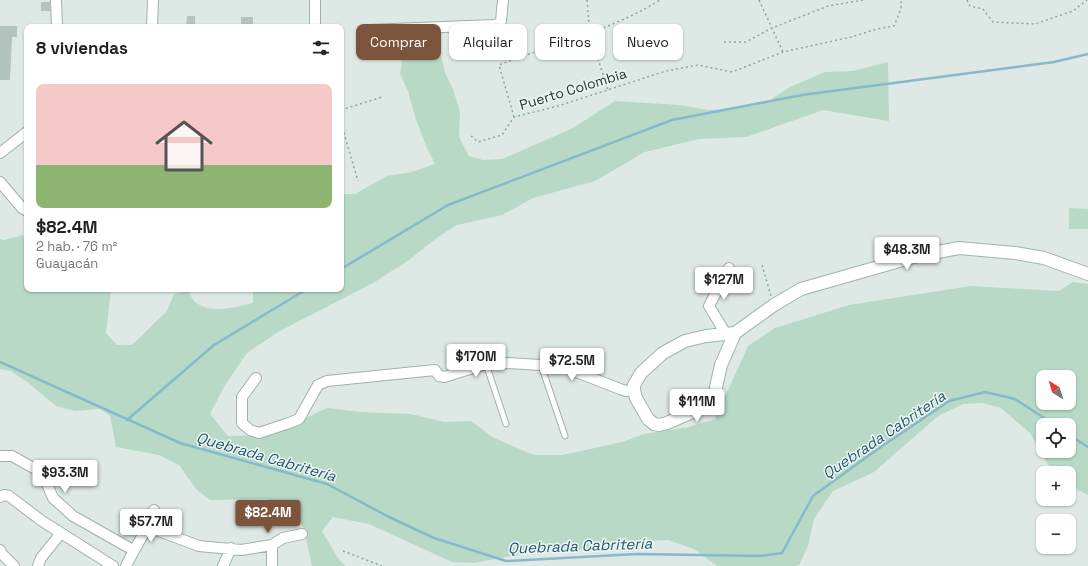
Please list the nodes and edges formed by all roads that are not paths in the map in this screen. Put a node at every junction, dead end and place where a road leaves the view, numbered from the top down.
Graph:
1 (56, 0) edge
2 (153, 0) edge
3 (315, 0) edge
4 (502, 0) edge
5 (57, 24) edge
6 (152, 24) edge
7 (315, 24) edge
8 (441, 28) edge
9 (24, 134) edge
10 (0, 153) edge
11 (0, 182) edge
12 (24, 209) edge
13 (729, 268) dead end
14 (1088, 274) edge
15 (730, 333) junction
16 (486, 364) junction
17 (541, 365) junction
18 (256, 378) dead end
19 (634, 390) junction
20 (506, 424) dead end
21 (566, 436) dead end
22 (2, 456) dead end
23 (3, 496) edge
24 (154, 510) dead end
25 (148, 527) junction
26 (61, 533) junction
27 (302, 534) dead end
28 (272, 545) junction
29 (231, 548) junction
30 (0, 550) edge
31 (133, 550) junction
32 (14, 566) edge
33 (38, 566) edge
34 (113, 566) edge
35 (126, 566) edge
36 (223, 566) edge
37 (272, 566) edge

1 - 5 street
2 - 6 street
3 - 7 street
4 - 8 street
9 - 10 street
11 - 12 street
13 - 15 street
14 - 15 street
15 - 19 street
15 - 19 street
16 - 17 street
16 - 18 street
16 - 20 lane
17 - 19 street
17 - 21 lane
22 - 31 street
23 - 26 street
24 - 25 street
25 - 29 street
25 - 31 street
26 - 33 street
26 - 34 street
27 - 28 street
28 - 29 street
28 - 37 street
29 - 36 street
30 - 32 street
31 - 35 street

